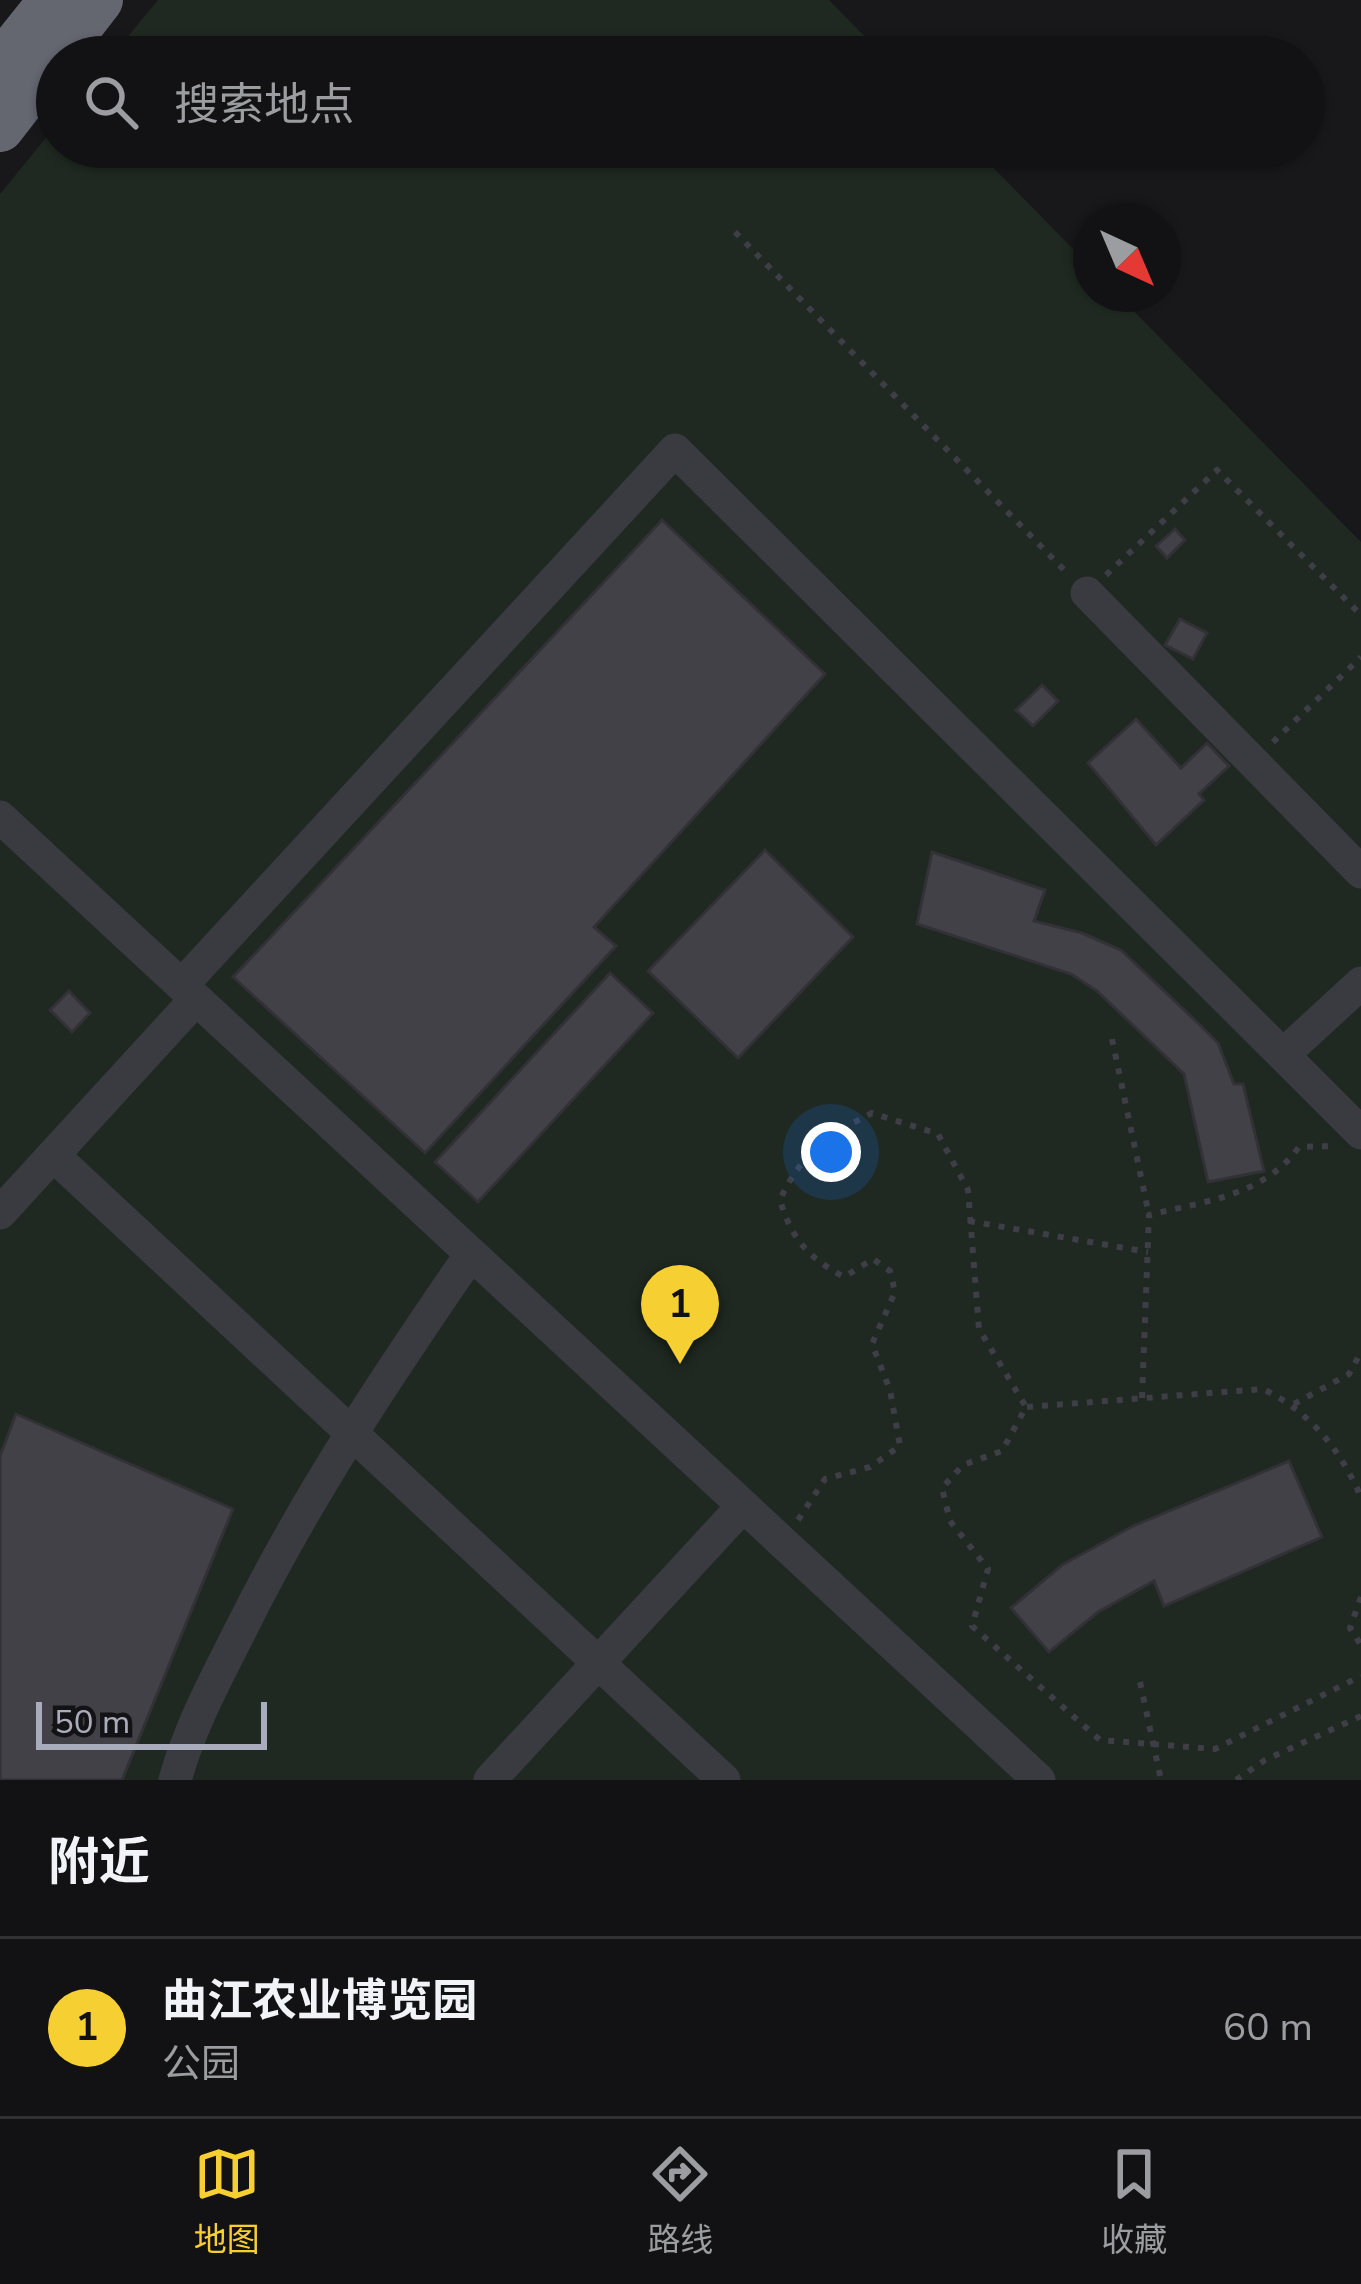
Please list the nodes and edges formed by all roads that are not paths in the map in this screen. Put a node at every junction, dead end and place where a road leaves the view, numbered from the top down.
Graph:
1 (52, 0) edge
2 (99, 0) edge
3 (71, 36) edge
4 (0, 66) edge
5 (36, 81) edge
6 (0, 128) edge
7 (1087, 593) road end
8 (0, 817) edge
9 (1361, 872) edge
10 (1361, 982) edge
11 (189, 992) junction
12 (1283, 1055) junction
13 (1358, 1130) edge
14 (53, 1155) junction
15 (0, 1214) edge
16 (471, 1254) junction
17 (349, 1431) junction
18 (743, 1506) junction
19 (600, 1660) junction
20 (175, 1780) edge
21 (490, 1780) edge
22 (724, 1780) edge
23 (1039, 1780) edge

1 - 4 highway
2 - 3 highway
5 - 6 highway
7 - 9 street
8 - 11 street
10 - 12 street
11 - 12 street
11 - 14 street
11 - 16 street
12 - 13 street
14 - 15 street
14 - 17 street
16 - 17 street
16 - 18 street
17 - 19 street
17 - 20 street
18 - 19 street
18 - 23 street
19 - 21 street
19 - 22 street

